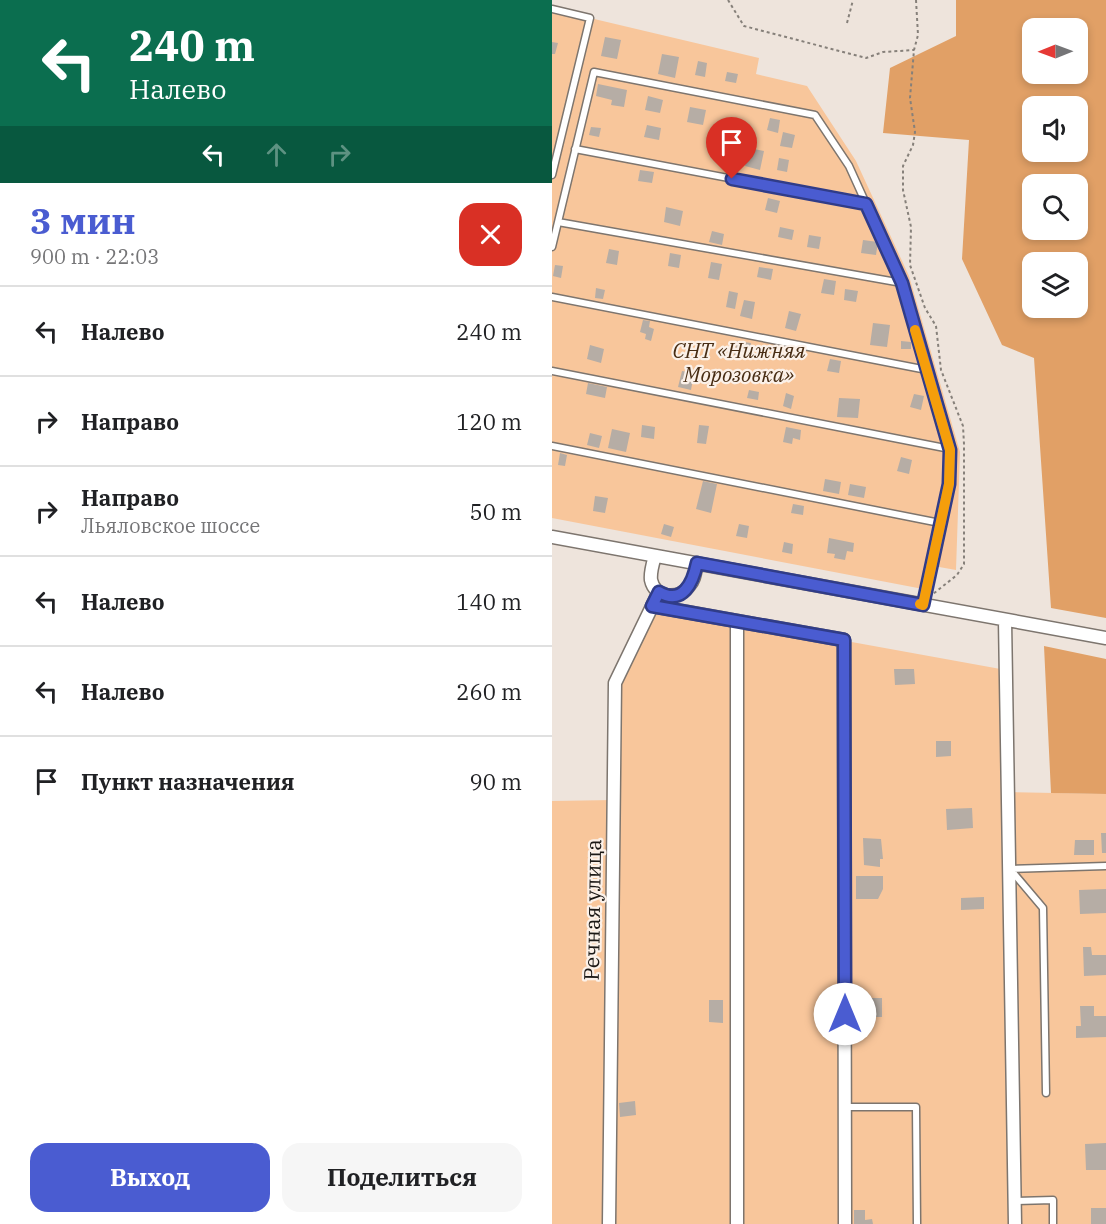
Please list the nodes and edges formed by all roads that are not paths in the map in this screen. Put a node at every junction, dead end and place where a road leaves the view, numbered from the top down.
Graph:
1 (552, 9) edge
2 (575, 149) junction
3 (552, 175) edge
4 (866, 204) junction
5 (558, 222) junction
6 (552, 247) edge
7 (902, 283) junction
8 (552, 297) edge
9 (927, 370) junction
10 (552, 371) edge
11 (552, 446) edge
12 (950, 450) junction
13 (940, 523) junction
14 (552, 537) edge
15 (655, 555) junction
16 (697, 563) junction
17 (659, 592) junction
18 (923, 605) junction
19 (652, 606) junction
20 (1005, 620) junction
21 (737, 621) junction
22 (1106, 638) edge
23 (1106, 866) edge
24 (1010, 869) junction
25 (1046, 1092) dead end
26 (845, 1107) junction
27 (1015, 1201) junction
28 (609, 1224) edge
29 (737, 1224) edge
30 (845, 1224) edge
31 (917, 1224) edge
32 (1015, 1224) edge
33 (1053, 1224) edge

1 - 3 lane
2 - 4 lane
2 - 4 lane
2 - 5 lane
4 - 7 lane
5 - 6 lane
5 - 7 lane
7 - 9 lane
8 - 9 lane
9 - 12 lane
10 - 12 lane
11 - 13 lane
12 - 13 lane
13 - 18 lane
14 - 15 street
15 - 16 street
15 - 17 street
16 - 17 street
16 - 18 street
17 - 19 street, Речная улица
18 - 20 street
19 - 21 street
19 - 28 street, Речная улица
20 - 22 street
20 - 24 street
21 - 26 street
21 - 29 street
23 - 24 lane
24 - 25 lane
24 - 27 street
26 - 30 street
26 - 31 lane
27 - 32 street
27 - 33 lane

